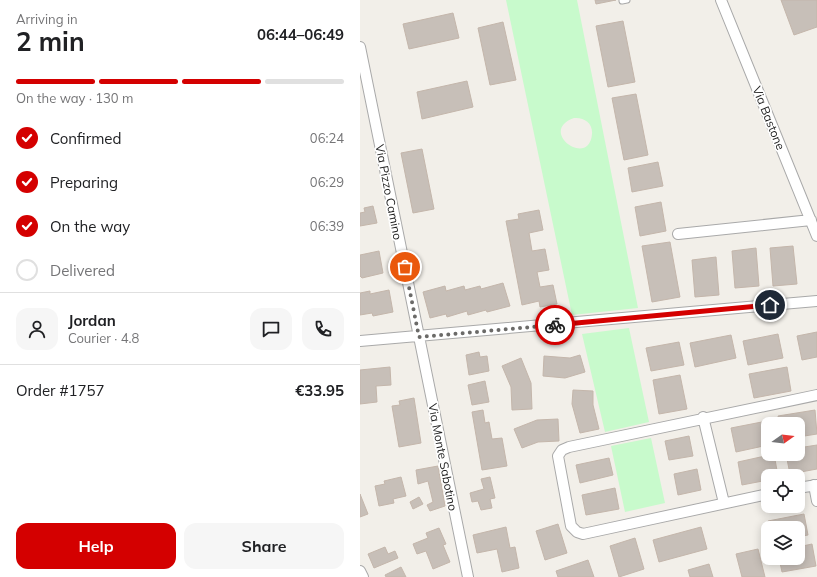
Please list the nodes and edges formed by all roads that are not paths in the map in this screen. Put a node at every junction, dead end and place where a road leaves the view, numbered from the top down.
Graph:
1 (720, 0) edge
2 (360, 47) edge
3 (810, 220) junction
4 (678, 234) dead end
5 (817, 236) edge
6 (817, 301) edge
7 (419, 337) junction
8 (360, 341) edge
9 (817, 395) edge
10 (703, 417) junction
11 (815, 485) edge
12 (805, 487) edge
13 (761, 495) edge
14 (817, 501) edge
15 (724, 503) junction
16 (360, 571) edge
17 (363, 577) edge
18 (468, 577) edge

1 - 3 street, Via Bastone
2 - 7 street, Via Pizzo Camino
3 - 4 street
3 - 5 street, Via Bastone
6 - 7 street
7 - 8 street
7 - 18 street, Via Monte Sabotino
9 - 10 street
10 - 15 street
10 - 15 street
11 - 12 street
11 - 14 street
13 - 15 street
16 - 17 street

